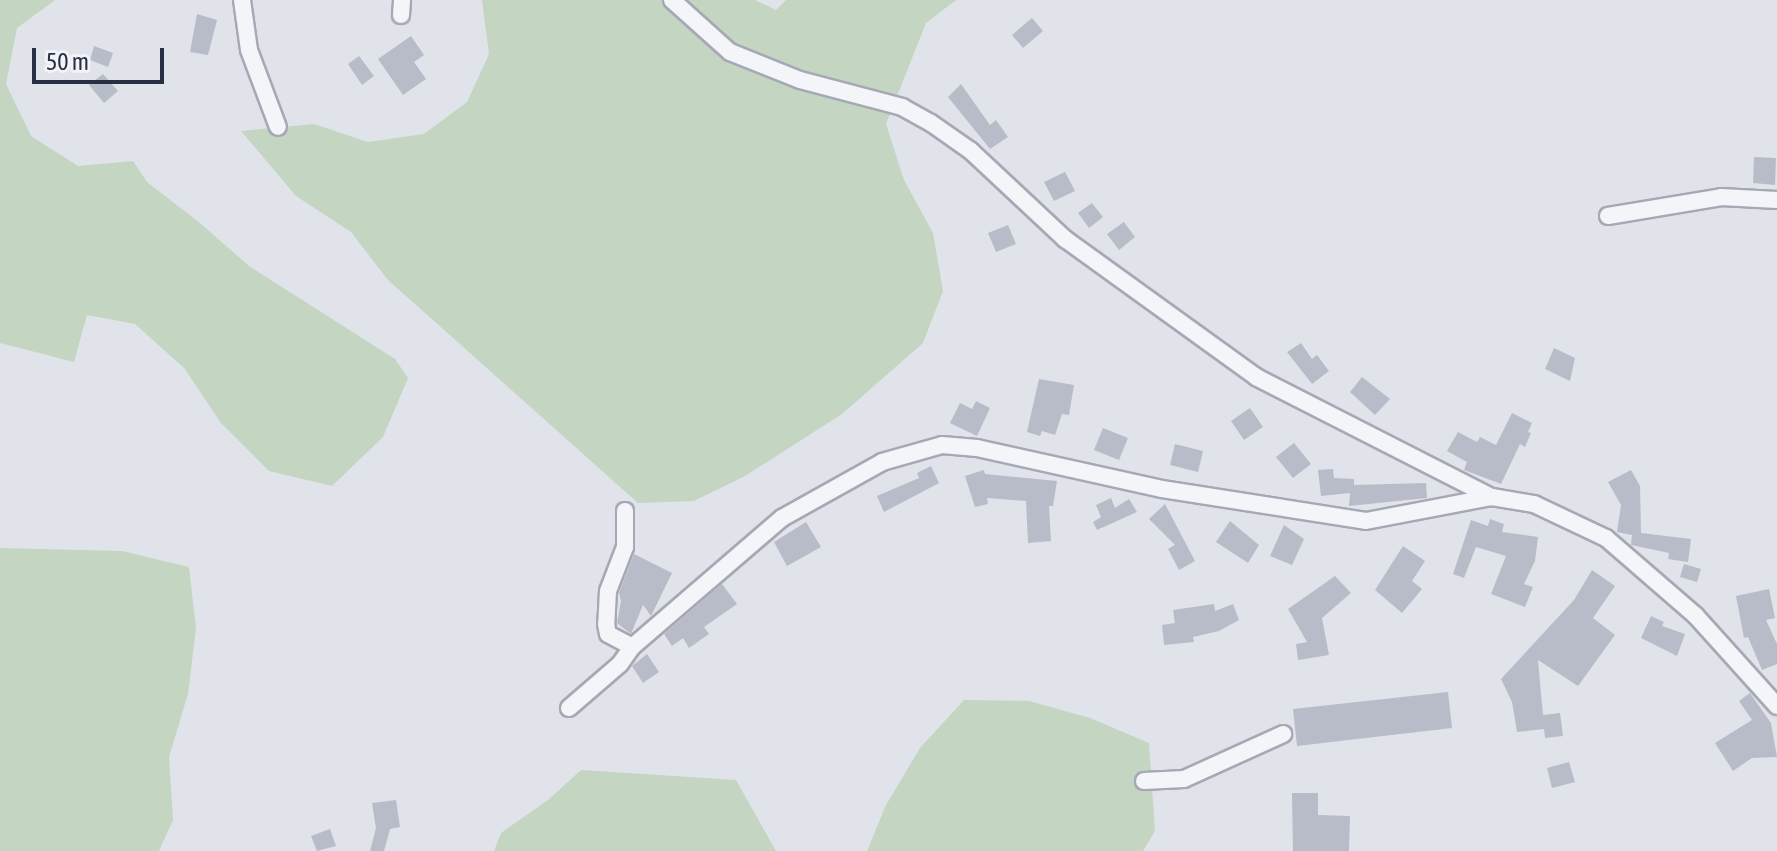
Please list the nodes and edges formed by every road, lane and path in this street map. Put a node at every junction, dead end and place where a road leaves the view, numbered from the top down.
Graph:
1 (242, 0) edge
2 (672, 0) edge
3 (278, 127) dead end
4 (1777, 200) edge
5 (1608, 216) dead end
6 (1492, 497) junction
7 (625, 511) dead end
8 (632, 647) junction
9 (1777, 706) edge
10 (569, 708) dead end
11 (1283, 734) dead end
12 (1144, 781) dead end

1 - 3 street
2 - 6 street
4 - 5 street
6 - 8 street
6 - 9 street
7 - 8 street
8 - 10 street
11 - 12 street

